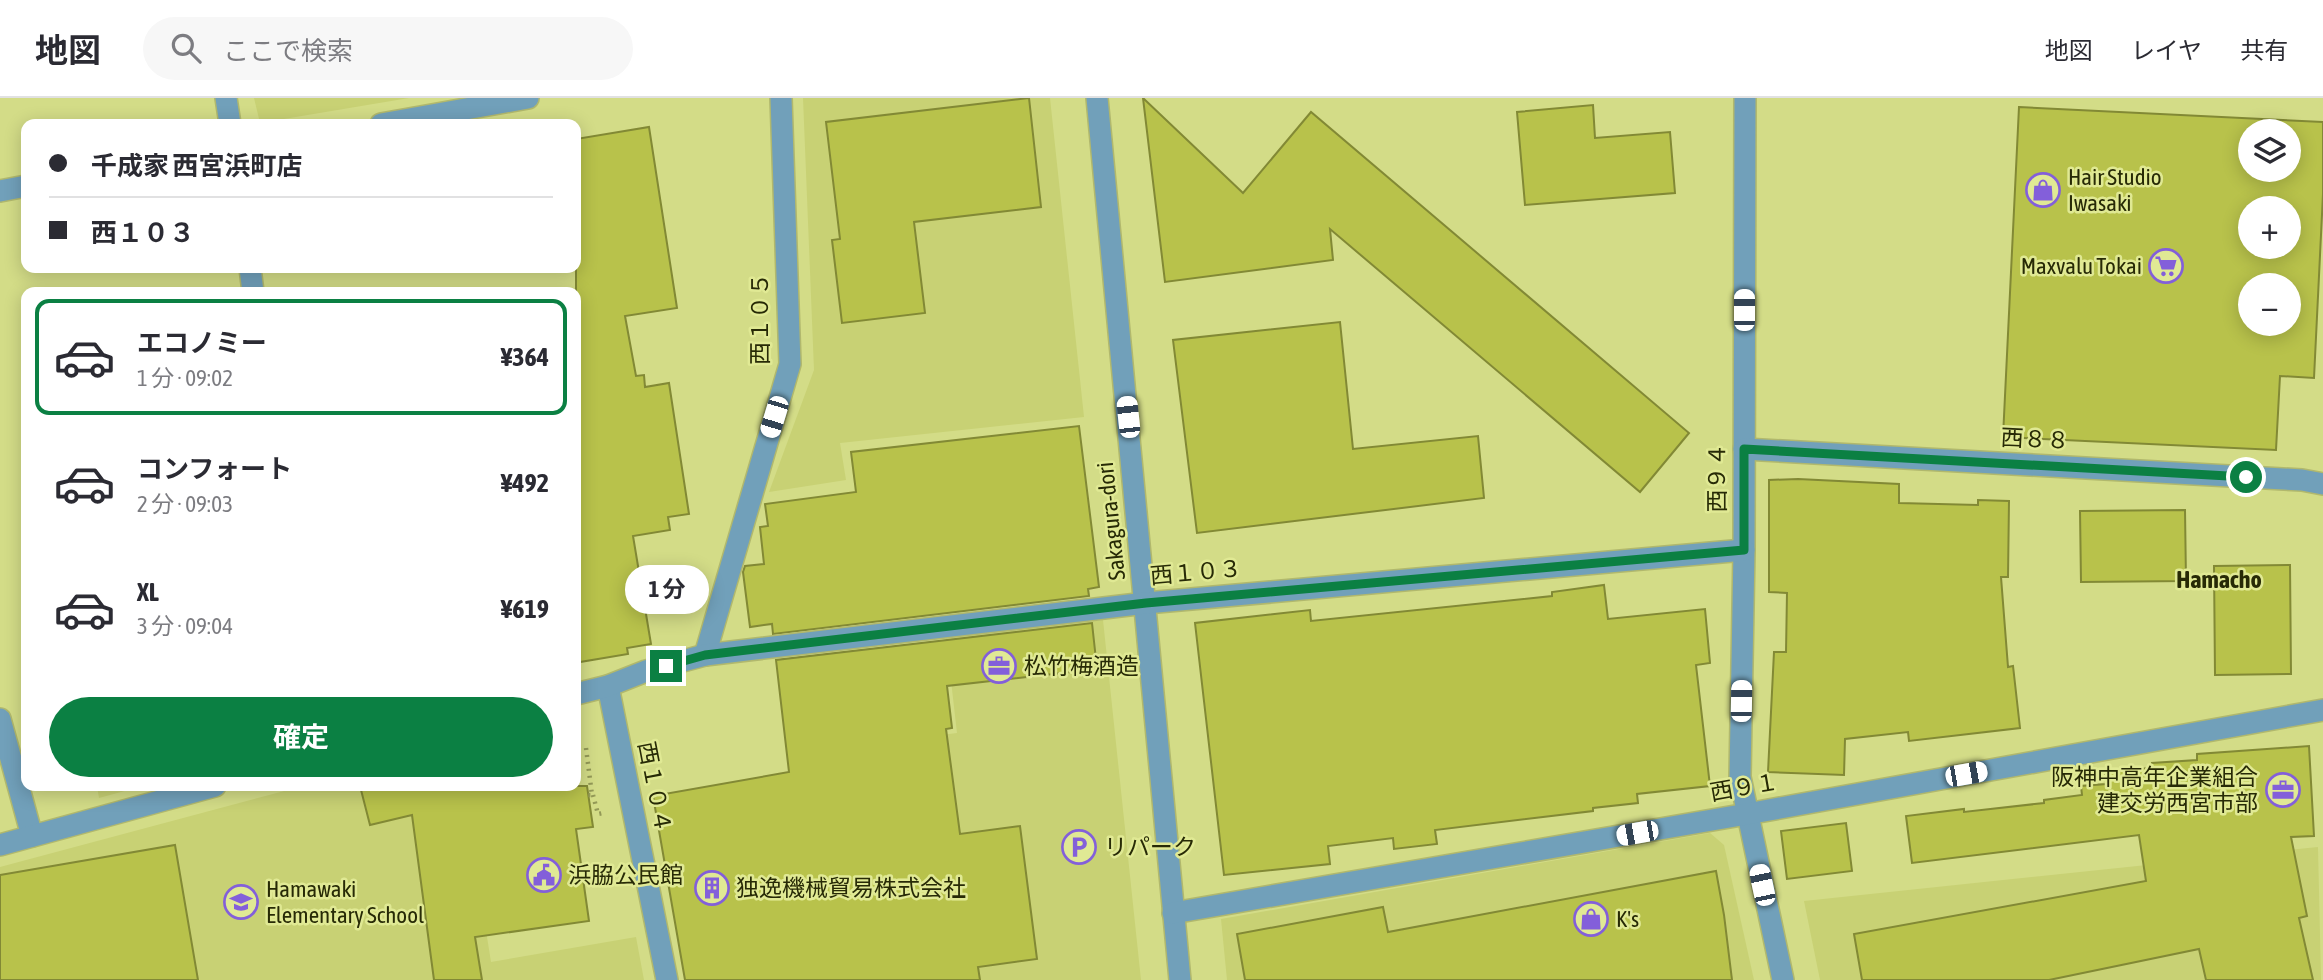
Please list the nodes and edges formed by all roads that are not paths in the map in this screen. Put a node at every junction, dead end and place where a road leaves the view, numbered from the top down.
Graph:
1 (226, 98) edge
2 (528, 98) edge
3 (782, 98) edge
4 (1097, 98) edge
5 (1745, 98) edge
6 (229, 119) edge
7 (409, 119) edge
8 (21, 187) edge
9 (0, 191) edge
10 (1744, 449) junction
11 (2323, 484) edge
12 (1744, 550) junction
13 (1146, 603) junction
14 (705, 655) junction
15 (608, 686) junction
16 (581, 693) edge
17 (2323, 710) edge
18 (0, 719) edge
19 (197, 791) edge
20 (1746, 814) junction
21 (32, 836) junction
22 (0, 845) edge
23 (1173, 913) junction
24 (667, 980) edge
25 (1180, 980) edge
26 (1783, 980) edge

1 - 6 street
2 - 7 street
3 - 14 street, 西１０５
4 - 13 street, Sakagura-dori
5 - 10 street, 西９４
8 - 9 street
10 - 11 street, 西８８
10 - 12 street, 西９４
12 - 13 street, 西１０３
12 - 20 street, 西９４
13 - 14 street, 西１０３
13 - 23 street, Sakagura-dori
14 - 15 street, 西１０３
15 - 16 street, 西１０３
15 - 24 street, 西１０４
17 - 20 street, 西９１
18 - 21 street
19 - 21 street
20 - 23 street, 西９１
20 - 26 street, 西９４
21 - 22 street
23 - 25 street, Sakagura-dori

